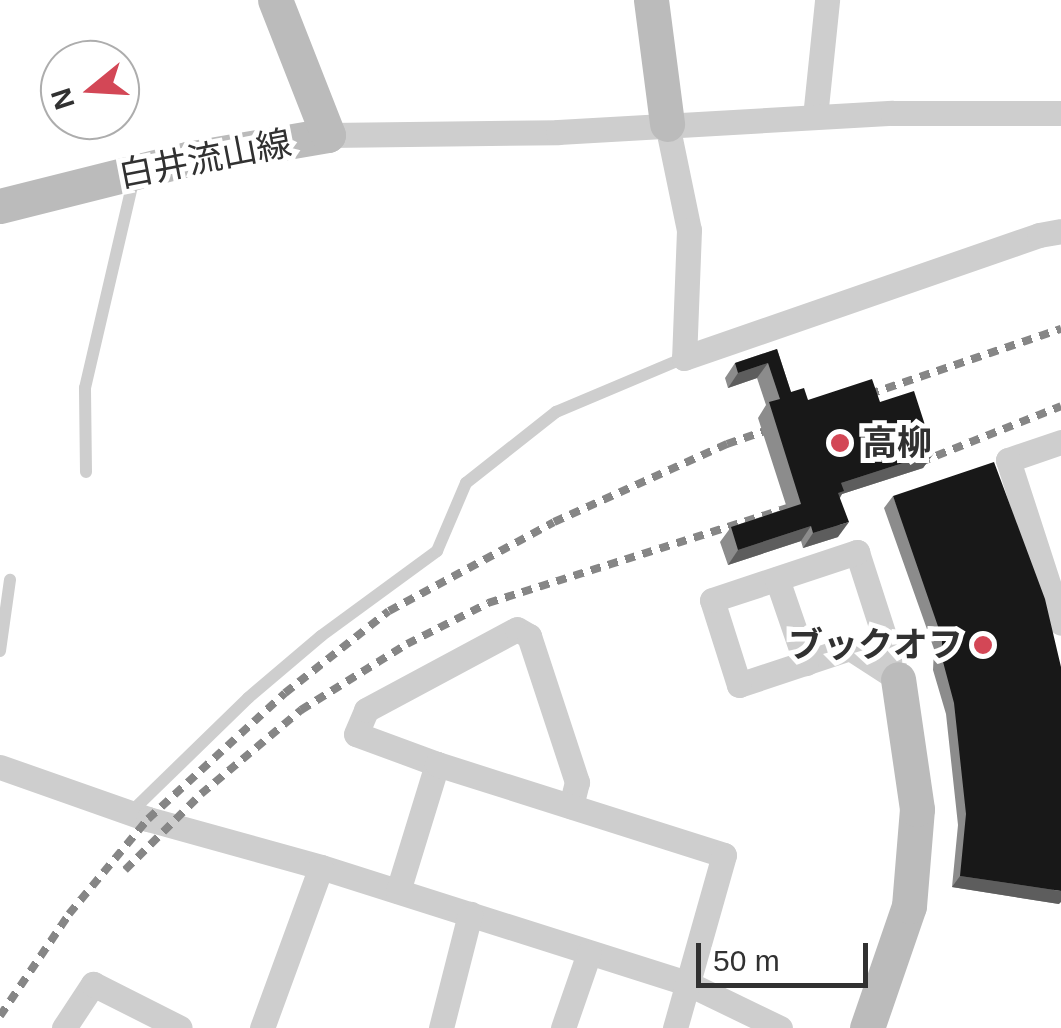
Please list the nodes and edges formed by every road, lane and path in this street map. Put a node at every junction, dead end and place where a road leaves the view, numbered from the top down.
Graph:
1 (275, 0) edge
2 (652, 0) edge
3 (826, 0) edge
4 (1061, 113) edge
5 (815, 117) junction
6 (667, 124) junction
7 (328, 135) junction
8 (136, 171) junction
9 (0, 206) edge
10 (1061, 231) edge
11 (684, 358) junction
12 (1061, 442) edge
13 (86, 472) dead end
14 (777, 578) junction
15 (10, 580) dead end
16 (875, 605) junction
17 (1061, 623) edge
18 (850, 648) junction
19 (0, 651) edge
20 (806, 663) junction
21 (898, 679) junction
22 (437, 764) junction
23 (0, 767) edge
24 (571, 806) junction
25 (132, 812) junction
26 (321, 867) junction
27 (398, 892) junction
28 (470, 914) junction
29 (588, 952) junction
30 (689, 984) junction
31 (64, 1028) edge
32 (180, 1028) edge
33 (262, 1028) edge
34 (441, 1028) edge
35 (564, 1028) edge
36 (675, 1028) edge
37 (780, 1028) edge
38 (867, 1028) edge

1 - 7 main road, 白井流山線
2 - 6 main road
3 - 5 street
4 - 5 street
5 - 6 street
6 - 7 street
6 - 11 street
7 - 8 main road, 白井流山線
8 - 9 main road, 白井流山線
8 - 13 lane
10 - 11 street
11 - 25 lane
12 - 17 street
14 - 16 street
14 - 20 street
14 - 20 street
15 - 19 lane
16 - 18 street
16 - 21 street
18 - 20 street
18 - 21 street
21 - 38 main road
22 - 24 street
22 - 24 street
22 - 27 street
23 - 25 street
24 - 30 street
25 - 26 street
26 - 27 street
26 - 33 street
27 - 28 street
28 - 29 street
28 - 34 street
29 - 30 street
29 - 35 street
30 - 36 street
30 - 37 street
31 - 32 street

